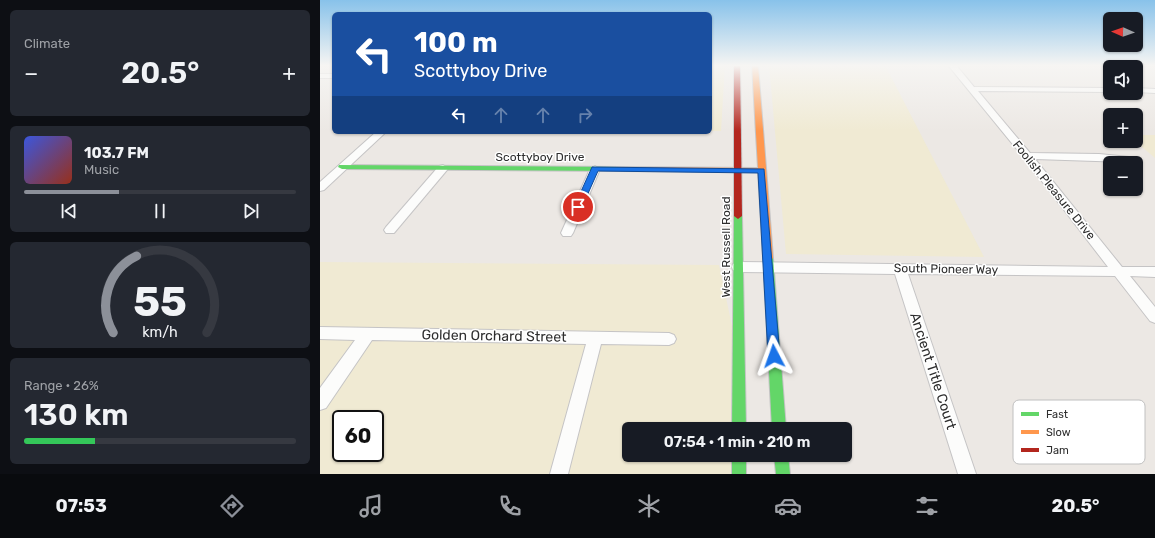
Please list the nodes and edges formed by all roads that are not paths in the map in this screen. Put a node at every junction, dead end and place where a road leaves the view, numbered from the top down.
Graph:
1 (738, 87) edge
2 (756, 87) edge
3 (972, 89) joint
4 (1103, 90) edge
5 (1143, 90) edge
6 (1155, 90) edge
7 (379, 134) edge
8 (1027, 156) junction
9 (1103, 157) edge
10 (342, 167) junction
11 (443, 168) junction
12 (595, 169) junction
13 (737, 170) junction
14 (762, 170) junction
15 (320, 188) edge
16 (390, 230) dead end
17 (567, 233) dead end
18 (738, 267) junction
19 (768, 267) junction
20 (900, 268) junction
21 (1119, 271) junction
22 (1155, 272) edge
23 (1155, 317) edge
24 (320, 333) edge
25 (368, 334) junction
26 (595, 338) junction
27 (669, 339) dead end
28 (320, 402) edge
29 (739, 422) edge
30 (779, 422) edge
31 (739, 462) edge
32 (782, 462) edge
33 (559, 474) edge
34 (739, 474) edge
35 (783, 474) edge
36 (967, 474) edge

1 - 13 main road, West Russell Road
2 - 14 main road
3 - 4 street
3 - 8 street, Foolish Pleasure Drive
5 - 6 street
7 - 10 street
8 - 9 street
8 - 21 street, Foolish Pleasure Drive
10 - 11 main road, Scottyboy Drive
10 - 15 street
11 - 12 main road, Scottyboy Drive
11 - 16 street
12 - 13 main road, Scottyboy Drive
12 - 17 street
13 - 14 main road, Scottyboy Drive
13 - 18 main road, West Russell Road
14 - 19 main road
18 - 19 street, South Pioneer Way
18 - 29 main road, West Russell Road
19 - 20 street, South Pioneer Way
19 - 30 main road
20 - 21 street, South Pioneer Way
20 - 36 street, Ancient Title Court
21 - 22 street, South Pioneer Way
21 - 23 street, Foolish Pleasure Drive
24 - 25 street, Golden Orchard Street
25 - 26 street, Golden Orchard Street
25 - 28 street
26 - 27 street, Golden Orchard Street
26 - 33 street
31 - 34 main road
32 - 35 main road

